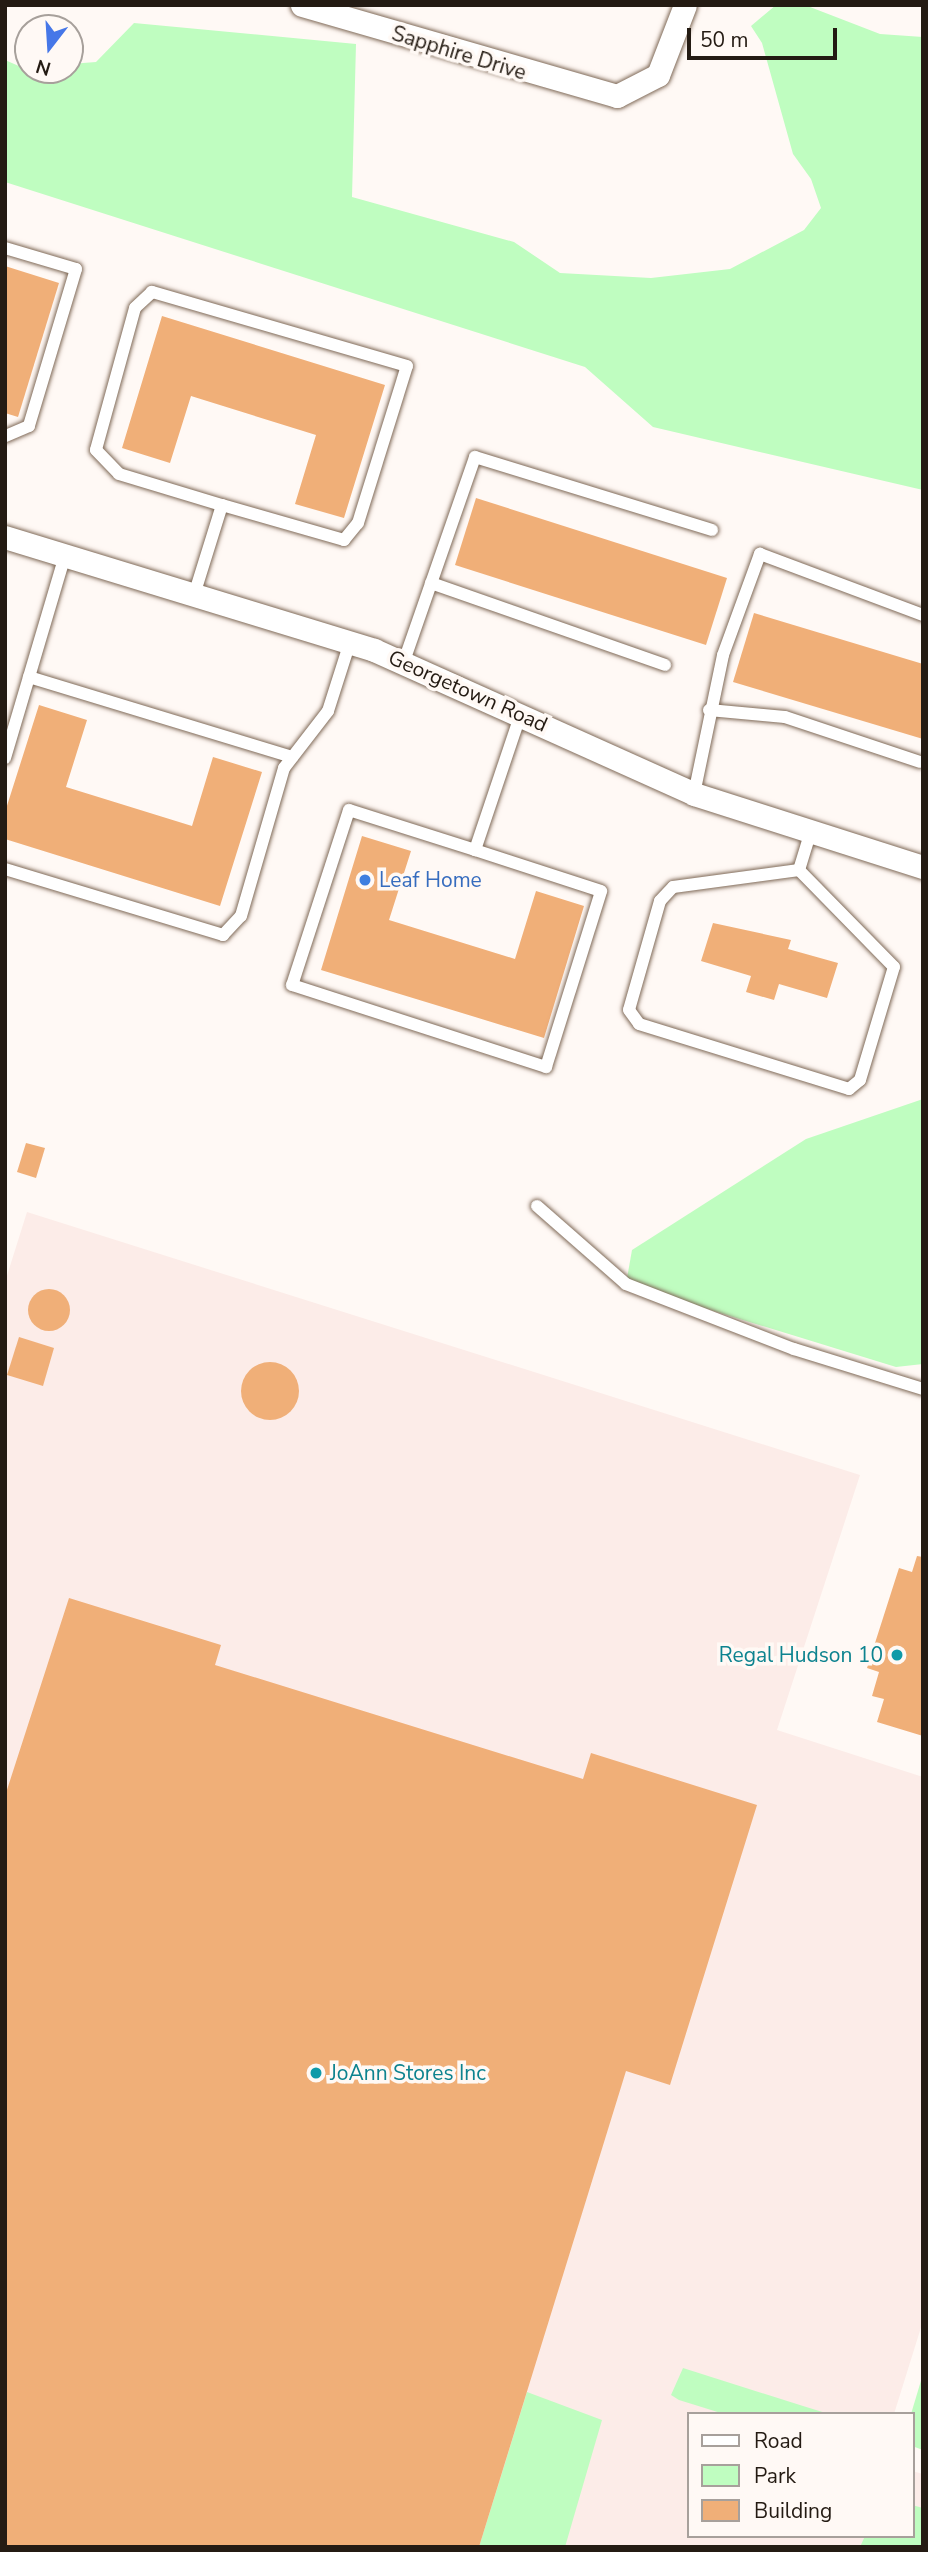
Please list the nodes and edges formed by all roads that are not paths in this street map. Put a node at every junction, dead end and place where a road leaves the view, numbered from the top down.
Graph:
1 (302, 5) edge
2 (685, 5) edge
3 (5, 248) edge
4 (5, 436) edge
5 (222, 505) junction
6 (712, 530) dead end
7 (5, 537) edge
8 (65, 556) junction
9 (430, 583) junction
10 (194, 595) junction
11 (923, 615) edge
12 (350, 642) junction
13 (404, 661) junction
14 (665, 665) dead end
15 (29, 677) junction
16 (709, 710) junction
17 (521, 712) junction
18 (292, 757) junction
19 (5, 758) edge
20 (920, 762) dead end
21 (694, 794) junction
22 (810, 833) junction
23 (475, 850) junction
24 (923, 867) edge
25 (5, 869) edge
26 (799, 870) junction
27 (537, 1206) dead end
28 (923, 1389) edge

1 - 2 street, Sapphire Drive
3 - 4 lane
5 - 5 lane
5 - 10 lane
6 - 9 lane
7 - 8 street, Georgetown Road
8 - 10 street, Georgetown Road
8 - 15 lane
9 - 13 lane
9 - 14 lane
10 - 12 street, Georgetown Road
11 - 16 lane
12 - 13 street, Georgetown Road
12 - 18 lane
13 - 17 street, Georgetown Road
15 - 18 lane
15 - 19 lane
16 - 20 lane
16 - 21 lane
17 - 21 street, Georgetown Road
17 - 23 lane
18 - 25 lane
21 - 22 street, Georgetown Road
22 - 24 street, Georgetown Road
22 - 26 lane
23 - 23 lane
26 - 26 lane
27 - 28 lane

